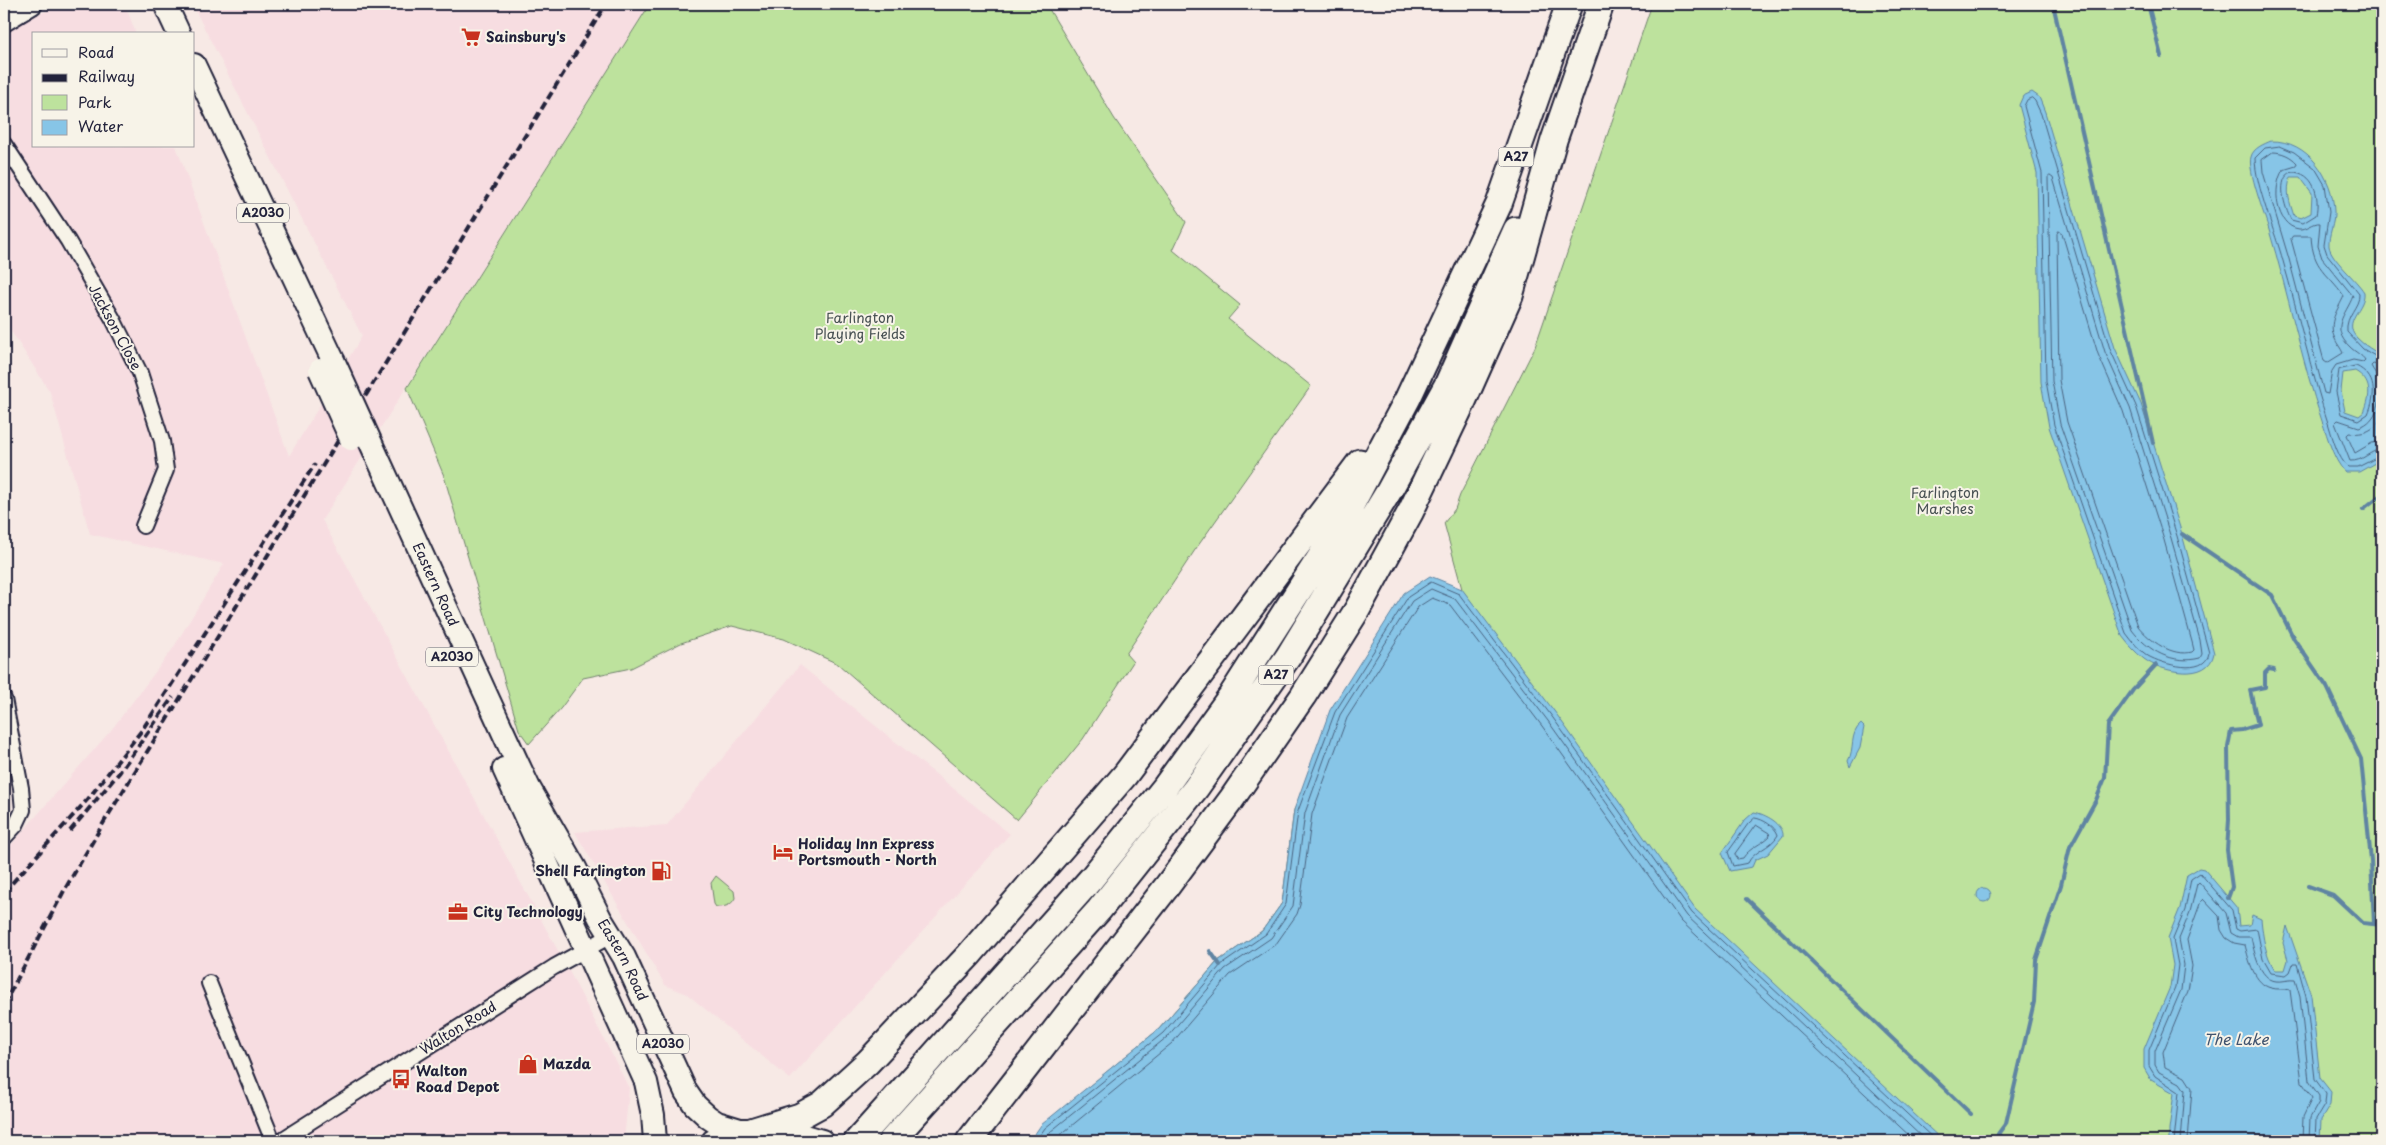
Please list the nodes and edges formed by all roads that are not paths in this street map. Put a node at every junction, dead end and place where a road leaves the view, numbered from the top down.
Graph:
1 (32, 4) edge
2 (150, 4) edge
3 (165, 4) edge
4 (1569, 4) edge
5 (1601, 4) edge
6 (4, 21) edge
7 (163, 32) edge
8 (178, 32) edge
9 (195, 67) edge
10 (195, 101) edge
11 (1554, 140) junction
12 (4, 144) edge
13 (326, 365) junction
14 (1408, 398) junction
15 (357, 433) junction
16 (143, 526) dead end
17 (4, 699) edge
18 (5, 719) edge
19 (4, 838) edge
20 (612, 935) junction
21 (587, 948) junction
22 (210, 983) dead end
23 (745, 1130) junction
24 (865, 1133) edge
25 (273, 1141) edge
26 (280, 1141) edge
27 (655, 1141) edge
28 (713, 1141) edge
29 (822, 1141) edge
30 (892, 1141) edge
31 (969, 1141) edge

1 - 6 street
2 - 7 main road
3 - 8 main road
4 - 14 highway, A27
5 - 11 highway, A27
9 - 13 main road, Eastern Road / A2030
10 - 13 main road, Eastern Road / A2030
11 - 30 highway, A27
11 - 31 highway
12 - 16 street, Jackson Close
13 - 15 main road, Eastern Road / A2030, bridge
14 - 23 highway
14 - 24 highway, A27
15 - 20 main road, Eastern Road / A2030
15 - 21 main road, Eastern Road / A2030
17 - 18 street
18 - 19 street
20 - 21 street, Walton Road
20 - 23 main road, Eastern Road / A2030
21 - 26 street, Walton Road
21 - 27 main road, Eastern Road / A2030
22 - 25 street
23 - 28 main road
23 - 29 main road

